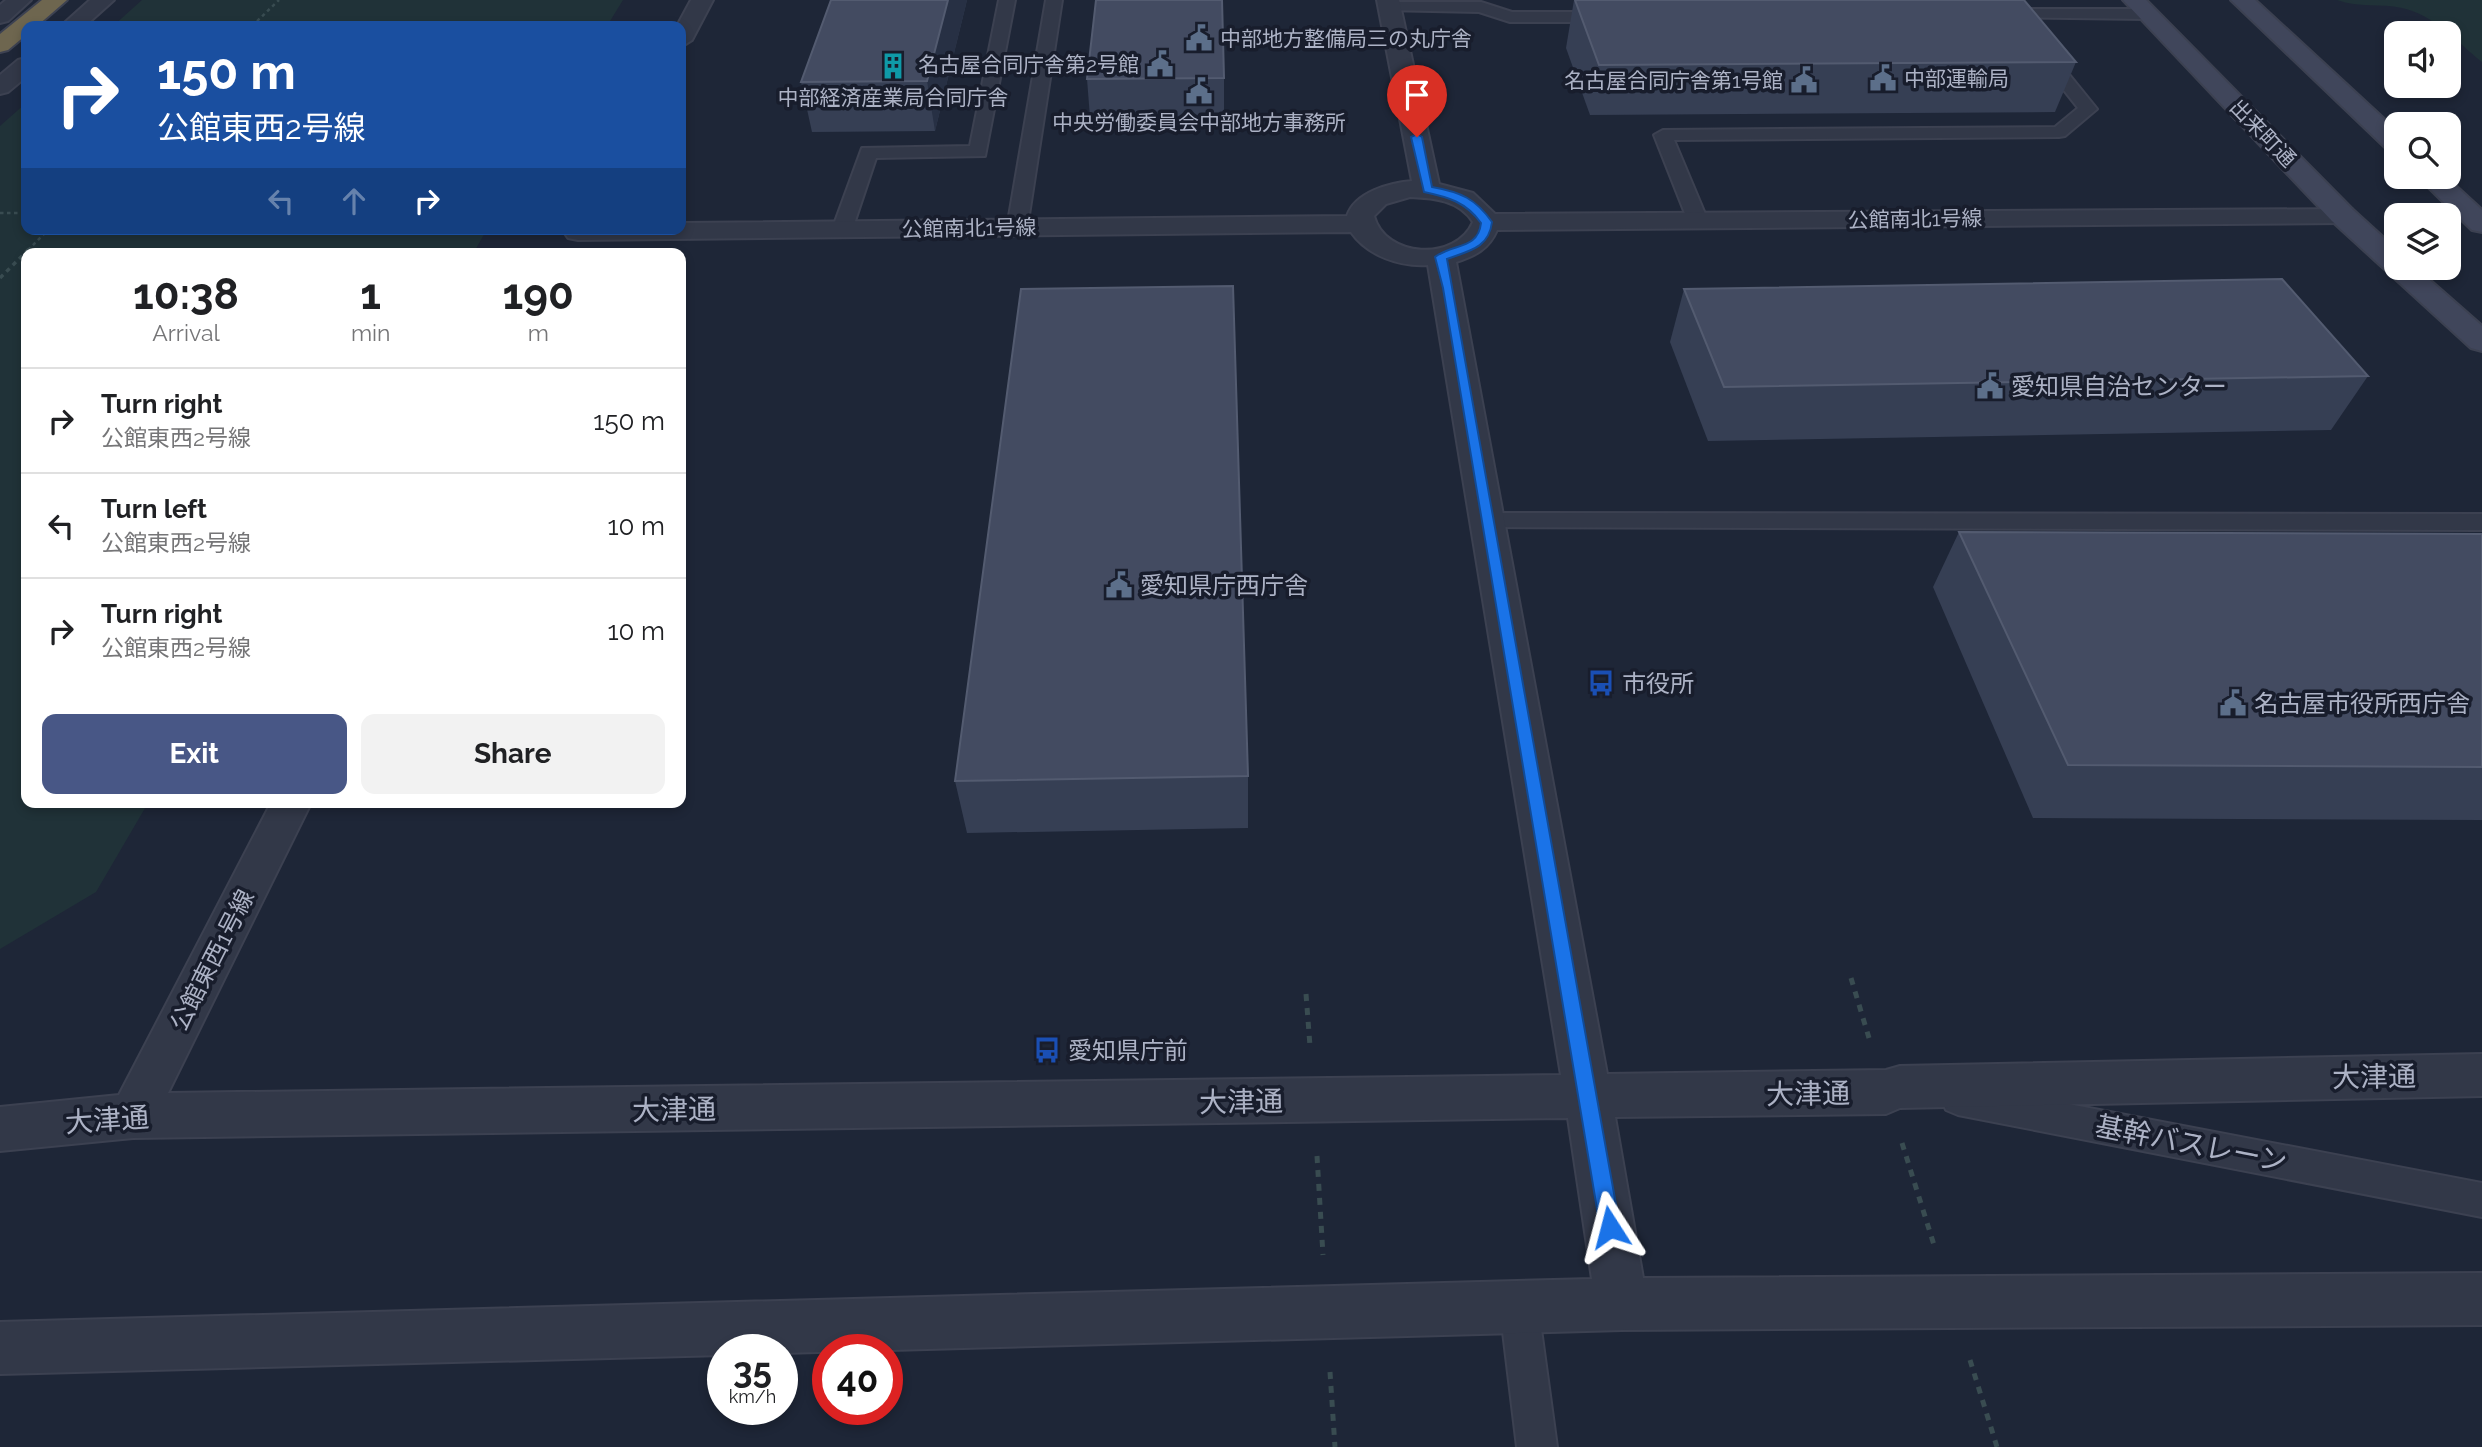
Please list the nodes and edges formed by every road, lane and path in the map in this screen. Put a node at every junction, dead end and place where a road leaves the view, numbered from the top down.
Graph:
1 (20, 0) edge
2 (56, 0) edge
3 (103, 0) edge
4 (279, 0) edge
5 (702, 0) edge
6 (1007, 0) edge
7 (1054, 0) edge
8 (2242, 0) edge
9 (1389, 4) edge
10 (2140, 7) edge
11 (2011, 14) junction
12 (1983, 15) edge
13 (0, 16) edge
14 (1621, 17) edge
15 (30, 21) edge
16 (78, 21) edge
17 (257, 21) edge
18 (21, 28) edge
19 (686, 30) edge
20 (0, 45) edge
21 (21, 69) edge
22 (0, 88) edge
23 (2384, 133) edge
24 (2444, 189) edge
25 (1427, 190) junction
26 (0, 213) edge
27 (21, 213) edge
28 (2342, 215) junction
29 (1698, 221) junction
30 (1487, 222) junction
31 (1360, 224) junction
32 (2482, 224) edge
33 (1017, 228) junction
34 (842, 230) junction
35 (43, 235) edge
36 (675, 235) edge
37 (686, 235) edge
38 (575, 238) edge
39 (30, 248) edge
40 (2384, 253) edge
41 (21, 257) edge
42 (1441, 257) junction
43 (0, 278) edge
44 (2413, 280) edge
45 (2482, 342) edge
46 (1489, 521) junction
47 (2482, 522) edge
48 (288, 808) edge
49 (1851, 978) dead end
50 (1306, 994) dead end
51 (2482, 1075) edge
52 (1893, 1090) junction
53 (1590, 1098) junction
54 (1314, 1102) junction
55 (132, 1116) junction
56 (0, 1129) edge
57 (2482, 1200) edge
58 (2482, 1299) edge
59 (1952, 1302) junction
60 (1622, 1304) junction
61 (1519, 1307) junction
62 (1326, 1311) junction
63 (0, 1348) edge
64 (1335, 1447) edge
65 (1537, 1447) edge
66 (1997, 1447) edge

1 - 13 street
2 - 15 highway
3 - 16 street
4 - 17 path
5 - 19 street
6 - 34 lane
7 - 33 lane
8 - 23 main road
9 - 14 lane
9 - 25 street
10 - 11 lane
10 - 28 main road, 出来町通
11 - 12 lane
11 - 29 lane
18 - 20 highway
21 - 22 street
24 - 32 main road
25 - 30 street
25 - 31 street
26 - 27 path
28 - 29 street, 公館南北1号線
28 - 40 main road, 出来町通
29 - 30 street, 公館南北1号線
30 - 42 street
31 - 33 street, 公館南北1号線
31 - 42 street
33 - 34 street, 公館南北1号線
34 - 37 street, 公館南北1号線
35 - 39 path
36 - 38 street, 公館南北1号線
41 - 43 path
42 - 46 street
44 - 45 main road
46 - 47 lane
46 - 53 street
48 - 55 street, 公館東西1号線
49 - 52 path
50 - 54 path
51 - 52 street, 大津通
52 - 53 street, 大津通
52 - 57 lane, 基幹バスレーン
52 - 59 path
53 - 54 street, 大津通
53 - 60 street
54 - 55 street, 大津通
54 - 62 path
55 - 56 street, 大津通
58 - 59 street
59 - 60 street
59 - 66 path
60 - 61 street
61 - 62 street
61 - 65 lane
62 - 63 street
62 - 64 path

